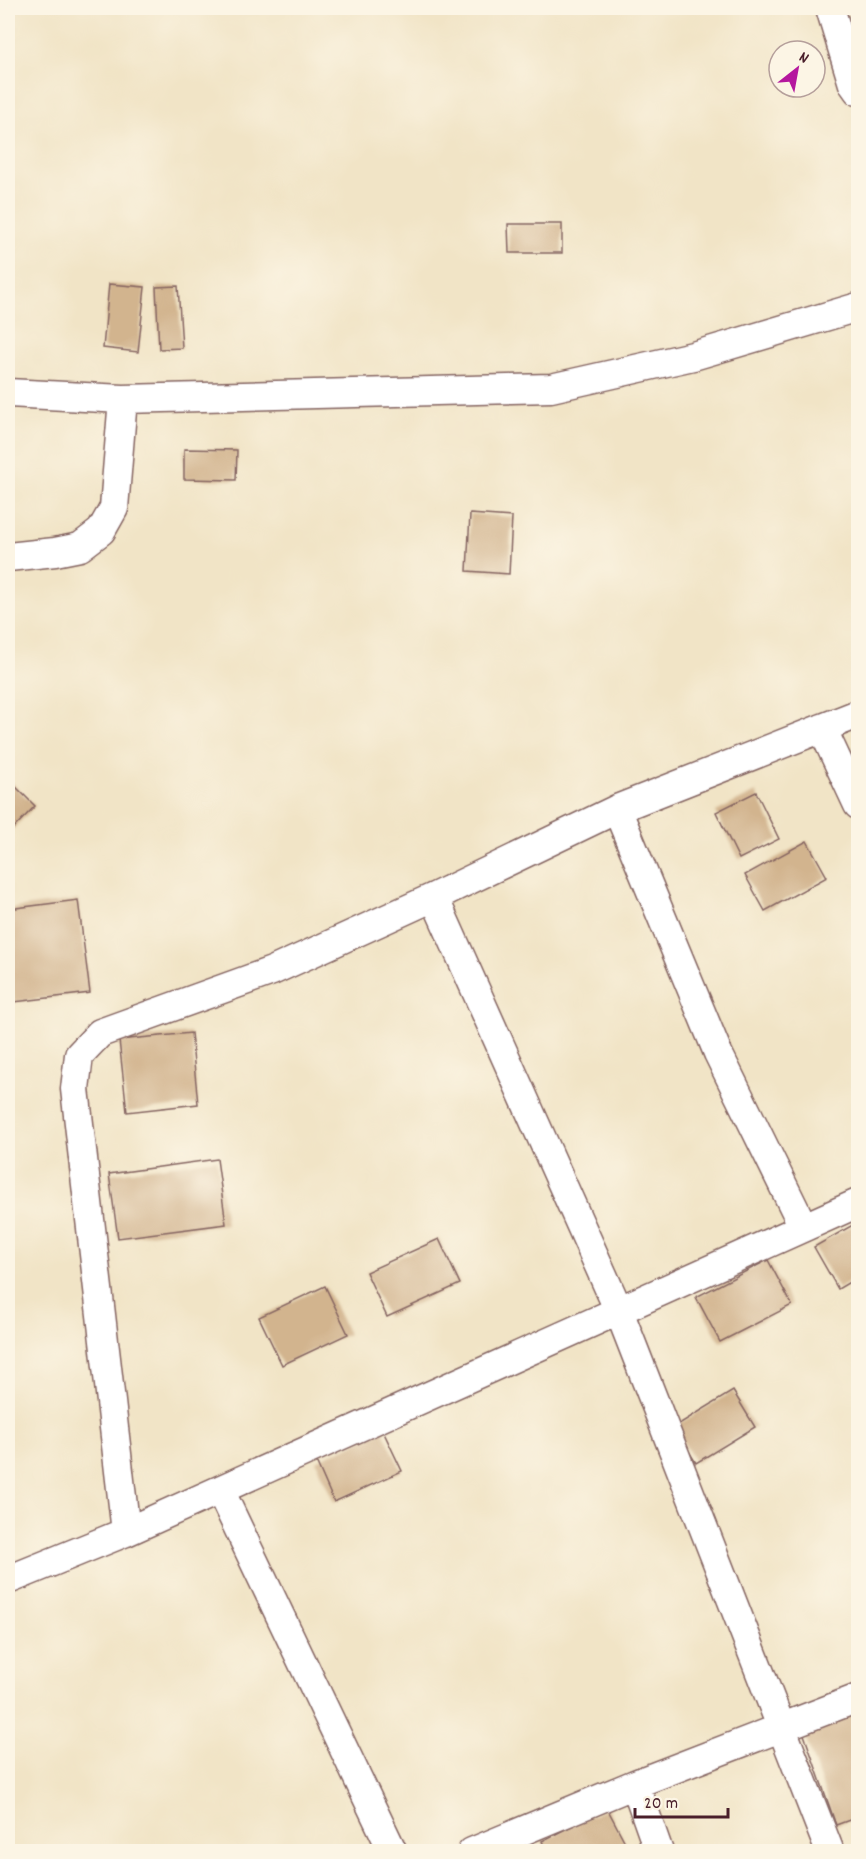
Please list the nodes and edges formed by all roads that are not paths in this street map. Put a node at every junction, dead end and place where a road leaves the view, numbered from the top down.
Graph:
1 (830, 8) edge
2 (858, 91) edge
3 (858, 307) edge
4 (8, 393) edge
5 (123, 399) junction
6 (8, 557) edge
7 (858, 714) edge
8 (822, 728) junction
9 (858, 806) edge
10 (617, 809) junction
11 (434, 897) junction
12 (858, 1203) edge
13 (802, 1227) junction
14 (619, 1311) junction
15 (220, 1490) junction
16 (126, 1532) junction
17 (8, 1580) edge
18 (858, 1698) edge
19 (781, 1726) junction
20 (635, 1784) junction
21 (393, 1851) edge
22 (472, 1851) edge
23 (659, 1851) edge
24 (830, 1851) edge

1 - 2 street
3 - 5 street
4 - 5 street
5 - 6 street
7 - 8 street
8 - 9 street
8 - 10 street
10 - 11 street
10 - 13 street
11 - 14 street
11 - 16 street
12 - 13 street
13 - 14 street
14 - 15 street
14 - 19 street
15 - 16 street
15 - 21 street
16 - 17 street
18 - 19 street
19 - 20 street
19 - 24 street
20 - 22 street
20 - 23 street

